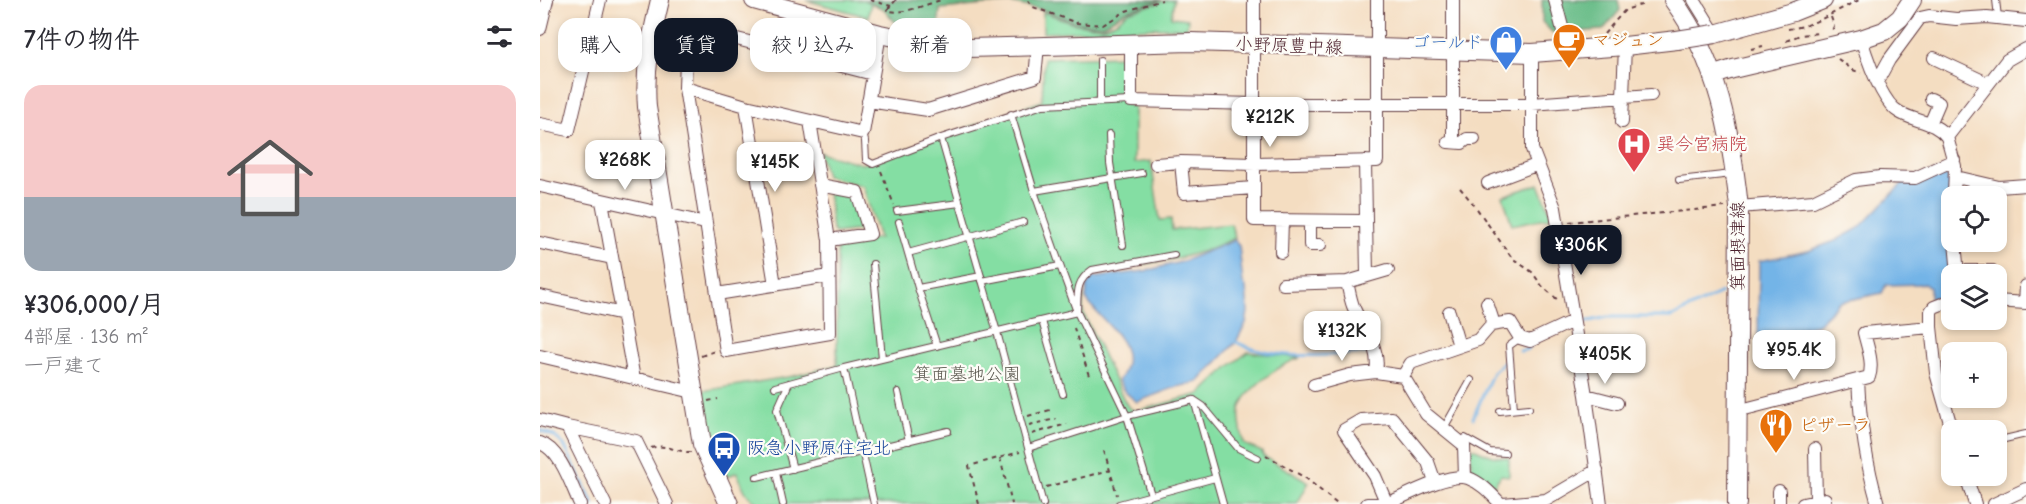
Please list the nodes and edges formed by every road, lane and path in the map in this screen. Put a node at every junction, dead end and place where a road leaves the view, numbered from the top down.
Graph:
1 (547, 0) edge
2 (600, 0) edge
3 (660, 0) edge
4 (754, 0) edge
5 (870, 0) edge
6 (896, 0) edge
7 (941, 0) edge
8 (1028, 0) edge
9 (1162, 0) edge
10 (1254, 0) edge
11 (1377, 0) edge
12 (1453, 0) edge
13 (1555, 0) edge
14 (1673, 0) edge
15 (1694, 0) edge
16 (1823, 0) edge
17 (1912, 0) edge
18 (1996, 0) edge
19 (1644, 4) dead end
20 (891, 6) junction
21 (1831, 17) dead end
22 (596, 18) edge
23 (1998, 18) junction
24 (2026, 21) edge
25 (540, 29) edge
26 (1832, 31) dead end
27 (880, 34) junction
28 (1715, 34) junction
29 (1822, 34) dead end
30 (1600, 38) dead end
31 (738, 39) edge
32 (1861, 39) junction
33 (1131, 43) junction
34 (1255, 44) junction
35 (1781, 44) dead end
36 (1038, 46) junction
37 (1625, 46) junction
38 (1765, 46) dead end
39 (1377, 49) junction
40 (2026, 49) edge
41 (642, 50) edge
42 (1568, 50) junction
43 (648, 51) junction
44 (1454, 51) junction
45 (1748, 51) dead end
46 (654, 52) edge
47 (1532, 53) junction
48 (1835, 57) dead end
49 (1934, 58) dead end
50 (1100, 60) dead end
51 (583, 72) edge
52 (686, 72) edge
53 (873, 74) junction
54 (1714, 75) junction
55 (1878, 80) junction
56 (1987, 83) junction
57 (685, 88) junction
58 (1651, 95) dead end
59 (1625, 97) junction
60 (1931, 99) dead end
61 (867, 101) junction
62 (1131, 101) junction
63 (1100, 102) junction
64 (1378, 103) junction
65 (1254, 104) junction
66 (1454, 104) junction
67 (1532, 104) junction
68 (746, 106) junction
69 (1011, 114) junction
70 (810, 121) junction
71 (1622, 122) dead end
72 (540, 124) edge
73 (1930, 124) junction
74 (863, 133) junction
75 (1109, 135) dead end
76 (1947, 137) junction
77 (941, 138) junction
78 (1474, 139) dead end
79 (1954, 160) junction
80 (1365, 161) junction
81 (877, 162) junction
82 (1181, 162) junction
83 (1156, 164) dead end
84 (1255, 164) junction
85 (1536, 165) junction
86 (1142, 173) dead end
87 (1736, 174) junction
88 (1956, 177) junction
89 (1112, 178) junction
90 (1679, 180) dead end
91 (1488, 183) dead end
92 (2026, 184) edge
93 (820, 185) junction
94 (540, 186) edge
95 (1955, 186) edge
96 (1254, 188) junction
97 (1460, 188) dead end
98 (1034, 192) junction
99 (602, 201) junction
100 (960, 203) junction
101 (1733, 207) junction
102 (897, 212) joint
103 (663, 215) junction
104 (1282, 220) junction
105 (1310, 221) junction
106 (1365, 221) junction
107 (899, 222) dead end
108 (1023, 222) dead end
109 (705, 223) junction
110 (1558, 224) junction
111 (969, 236) junction
112 (829, 240) junction
113 (540, 243) edge
114 (1123, 245) dead end
115 (1320, 245) dead end
116 (1281, 252) dead end
117 (908, 253) junction
118 (1174, 255) dead end
119 (612, 258) junction
120 (873, 264) dead end
121 (1060, 266) junction
122 (1388, 270) dead end
123 (830, 276) junction
124 (1367, 276) junction
125 (982, 279) junction
126 (1347, 282) junction
127 (1283, 284) dead end
128 (775, 285) junction
129 (2026, 286) edge
130 (918, 288) junction
131 (717, 294) junction
132 (540, 296) edge
133 (2007, 302) edge
134 (1487, 303) dead end
135 (2026, 303) edge
136 (1941, 304) edge
137 (1449, 312) dead end
138 (1074, 313) junction
139 (623, 314) junction
140 (1572, 315) junction
141 (1042, 321) junction
142 (1491, 325) junction
143 (1930, 327) junction
144 (997, 332) junction
145 (1520, 338) junction
146 (937, 346) junction
147 (1459, 346) junction
148 (726, 351) junction
149 (540, 356) edge
150 (695, 357) dead end
151 (882, 358) junction
152 (844, 368) junction
153 (1376, 372) junction
154 (1403, 376) junction
155 (634, 379) junction
156 (1090, 380) dead end
157 (1471, 380) dead end
158 (1858, 380) junction
159 (789, 383) junction
160 (1314, 385) dead end
161 (775, 387) dead end
162 (693, 392) junction
163 (898, 392) dead end
164 (1063, 394) dead end
165 (1586, 395) junction
166 (1194, 400) junction
167 (1617, 403) dead end
168 (1529, 408) dead end
169 (1054, 409) dead end
170 (1515, 409) junction
171 (1500, 411) dead end
172 (1737, 411) junction
173 (1127, 416) junction
174 (1020, 418) junction
175 (1056, 418) dead end
176 (540, 420) edge
177 (1949, 420) edge
178 (1067, 424) dead end
179 (567, 427) junction
180 (1023, 427) junction
181 (1444, 428) junction
182 (948, 430) dead end
183 (2026, 434) edge
184 (1025, 435) junction
185 (2007, 438) edge
186 (909, 441) junction
187 (540, 443) edge
188 (1464, 445) junction
189 (1029, 449) junction
190 (1815, 449) dead end
191 (1104, 450) dead end
192 (694, 451) dead end
193 (862, 453) junction
194 (1505, 453) dead end
195 (642, 454) junction
196 (999, 458) junction
197 (1258, 458) joint
198 (793, 469) junction
199 (1110, 470) junction
200 (1597, 470) junction
201 (776, 473) junction
202 (757, 477) dead end
203 (1465, 477) junction
204 (1215, 478) junction
205 (1435, 482) junction
206 (1969, 486) edge
207 (1039, 488) junction
208 (2026, 489) edge
209 (1779, 491) dead end
210 (1150, 495) junction
211 (1814, 502) edge
212 (580, 504) edge
213 (605, 504) edge
214 (667, 504) edge
215 (729, 504) edge
216 (783, 504) edge
217 (874, 504) edge
218 (979, 504) edge
219 (1012, 504) edge
220 (1044, 504) edge
221 (1119, 504) edge
222 (1223, 504) edge
223 (1337, 504) edge
224 (1367, 504) edge
225 (1381, 504) edge
226 (1387, 504) edge
227 (1502, 504) edge
228 (1601, 504) edge
229 (1737, 504) edge
230 (1779, 504) edge
231 (1878, 504) edge
232 (1975, 504) edge
233 (1994, 504) edge

1 - 25 street
2 - 22 street
3 - 43 street
4 - 27 street, 小野原豊中線
5 - 20 path
6 - 20 path
7 - 20 path
8 - 9 path
10 - 34 street
11 - 39 street
12 - 44 street
13 - 42 street
14 - 54 street, 箕面摂津線
15 - 28 street
16 - 28 street, 小野原豊中線
17 - 32 street
18 - 23 lane
19 - 30 path
21 - 26 path
23 - 24 street
23 - 55 street
27 - 36 street, 小野原豊中線
27 - 53 street
28 - 37 street, 小野原豊中線, bridge
29 - 35 path
31 - 53 street
32 - 54 street
32 - 55 street
33 - 34 street, 小野原豊中線
33 - 36 street, 小野原豊中線
33 - 62 street
34 - 39 street, 小野原豊中線
34 - 65 street
36 - 61 street
37 - 42 street, 小野原豊中線
37 - 59 street
38 - 45 path
39 - 44 street, 小野原豊中線
39 - 64 street
40 - 56 street
41 - 43 street
42 - 47 street, 小野原豊中線
43 - 46 street
43 - 103 street
44 - 47 street, 小野原豊中線
44 - 66 street
47 - 67 street
48 - 55 path
49 - 56 street
50 - 63 lane
51 - 72 street
52 - 57 street
53 - 61 street
54 - 87 street, 箕面摂津線
55 - 73 street
56 - 76 street
57 - 68 street
57 - 109 street
58 - 59 street
59 - 67 street
59 - 71 street
60 - 73 street
61 - 74 street
62 - 63 lane
62 - 65 street
63 - 69 lane
64 - 65 street
64 - 66 street
64 - 80 street
65 - 84 street
66 - 67 street
66 - 78 street
67 - 85 street
68 - 70 street
68 - 128 street
69 - 77 lane
69 - 98 lane
70 - 74 street
70 - 93 street
73 - 76 street
74 - 81 lane
75 - 89 lane
76 - 79 street
77 - 81 lane
77 - 100 lane
79 - 88 street
79 - 101 street
80 - 84 street
80 - 106 street
81 - 102 path
82 - 83 street
82 - 84 street
82 - 96 street
84 - 96 street
85 - 91 street
85 - 110 street
86 - 89 lane
87 - 90 lane
87 - 101 street, 箕面摂津線
88 - 92 street
88 - 95 street
89 - 98 lane
89 - 114 lane
93 - 112 street
93 - 112 street
94 - 99 street
96 - 104 street
97 - 140 path
98 - 121 lane
99 - 103 street
99 - 119 street
100 - 102 lane
100 - 111 lane
101 - 110 path
101 - 172 street, 箕面摂津線
103 - 109 street
103 - 162 street
104 - 105 street
104 - 116 street
105 - 106 street
105 - 115 street
106 - 124 street
107 - 117 lane
108 - 111 lane
109 - 131 street
110 - 140 street
111 - 117 lane
111 - 125 lane
112 - 123 street
113 - 119 street
117 - 130 lane
118 - 138 lane
119 - 139 street
120 - 151 lane
121 - 125 lane
121 - 138 lane
122 - 124 street
123 - 128 street
123 - 148 street
124 - 126 street
125 - 130 lane
125 - 144 lane
126 - 127 street
126 - 153 street
128 - 131 street
129 - 135 street
130 - 146 lane
131 - 148 street
132 - 139 street
133 - 135 street
134 - 142 street
136 - 143 street
137 - 147 street
138 - 141 lane
138 - 156 path
138 - 173 lane
139 - 155 street
140 - 145 street
140 - 165 street
141 - 144 lane
141 - 164 lane
142 - 145 street
142 - 147 street
143 - 158 street
143 - 177 street
144 - 146 lane
144 - 174 lane
145 - 170 lane
146 - 151 lane
147 - 154 street
148 - 150 path
149 - 155 street
151 - 152 lane
152 - 159 lane
152 - 193 lane
153 - 154 street
153 - 160 street
154 - 181 street
155 - 162 street
157 - 181 lane
158 - 172 street
158 - 231 street
159 - 161 lane
159 - 198 lane
162 - 215 street
163 - 186 lane
165 - 167 street
165 - 200 street
166 - 173 lane
166 - 197 lane
166 - 204 lane
168 - 170 lane
169 - 174 path
170 - 171 lane
172 - 229 street, 箕面摂津線
173 - 189 lane
173 - 210 lane
174 - 180 lane
175 - 180 path
176 - 179 street
178 - 184 path
179 - 195 street
179 - 213 street
180 - 184 lane
181 - 188 street
182 - 186 lane
183 - 185 lane
184 - 189 lane
186 - 193 lane
187 - 212 street
188 - 194 lane
188 - 203 street
189 - 196 path
189 - 207 lane
190 - 211 street
191 - 199 path
192 - 195 path
193 - 198 lane
193 - 217 lane
195 - 214 street
196 - 218 path
196 - 219 path
197 - 223 path
198 - 201 lane
199 - 207 path
199 - 221 path
200 - 227 street
200 - 228 street
201 - 202 lane
201 - 216 lane
203 - 205 street
203 - 227 street
204 - 210 lane
204 - 222 lane
205 - 226 street
205 - 226 street
206 - 232 street
207 - 220 lane
208 - 233 street
209 - 230 street
210 - 221 lane
224 - 225 street

